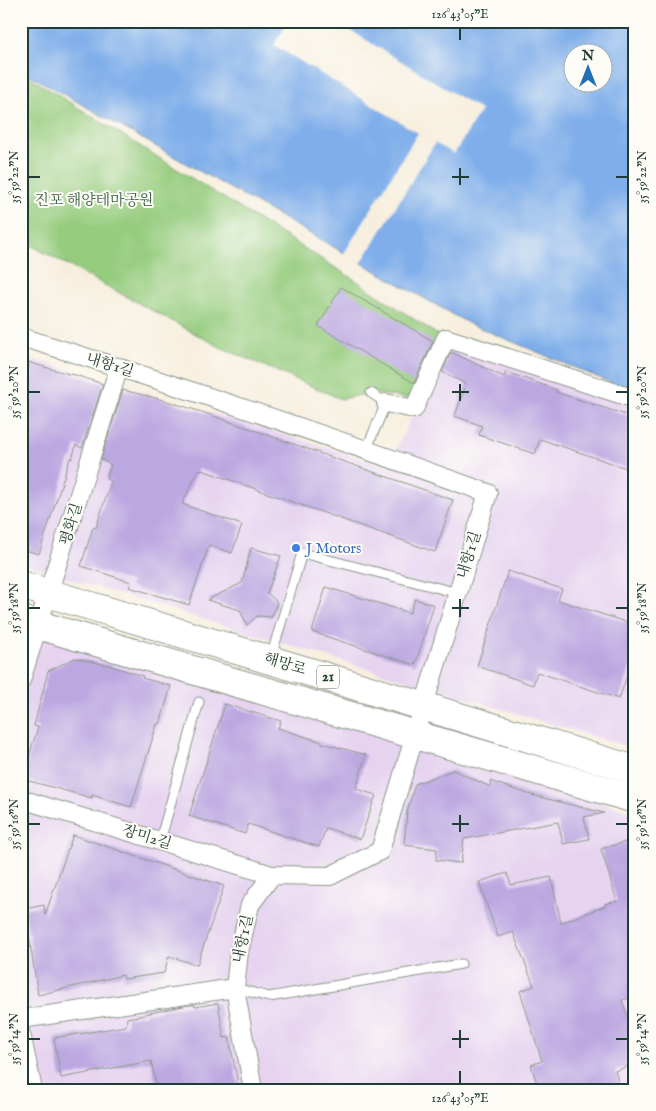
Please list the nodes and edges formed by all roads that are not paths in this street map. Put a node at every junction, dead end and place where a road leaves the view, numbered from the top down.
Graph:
1 (21, 337) edge
2 (119, 367) junction
3 (372, 393) dead end
4 (635, 399) edge
5 (386, 403) junction
6 (366, 450) junction
7 (21, 585) edge
8 (49, 592) junction
9 (458, 592) junction
10 (30, 623) edge
11 (270, 660) junction
12 (21, 680) edge
13 (199, 702) dead end
14 (423, 706) junction
15 (414, 735) junction
16 (635, 770) edge
17 (635, 799) edge
18 (21, 800) edge
19 (160, 841) junction
20 (272, 875) junction
21 (461, 964) dead end
22 (235, 988) junction
23 (21, 1019) edge
24 (21, 1034) edge
25 (33, 1090) edge
26 (253, 1090) edge

1 - 2 street, 내항1길
2 - 6 street, 내항1길
2 - 8 street, 평화길
3 - 5 lane
4 - 5 street
5 - 6 lane
6 - 9 street, 내항1길
7 - 8 main road, 해망로 / 21
8 - 10 street, 평화길
8 - 11 main road, 해망로 / 21
9 - 11 lane
9 - 14 street, 내항1길
10 - 12 street, 평화길
10 - 15 main road, 해망로 / 21
11 - 14 main road, 해망로 / 21
13 - 19 lane
14 - 15 street, 내항1길
14 - 16 main road, 해망로 / 21
15 - 17 main road, 해망로 / 21
15 - 20 street, 내항1길
18 - 19 street, 장미2길
19 - 20 street, 장미2길
20 - 22 street, 내항1길
21 - 22 lane
22 - 23 street
22 - 26 street, 내항1길
24 - 25 street

